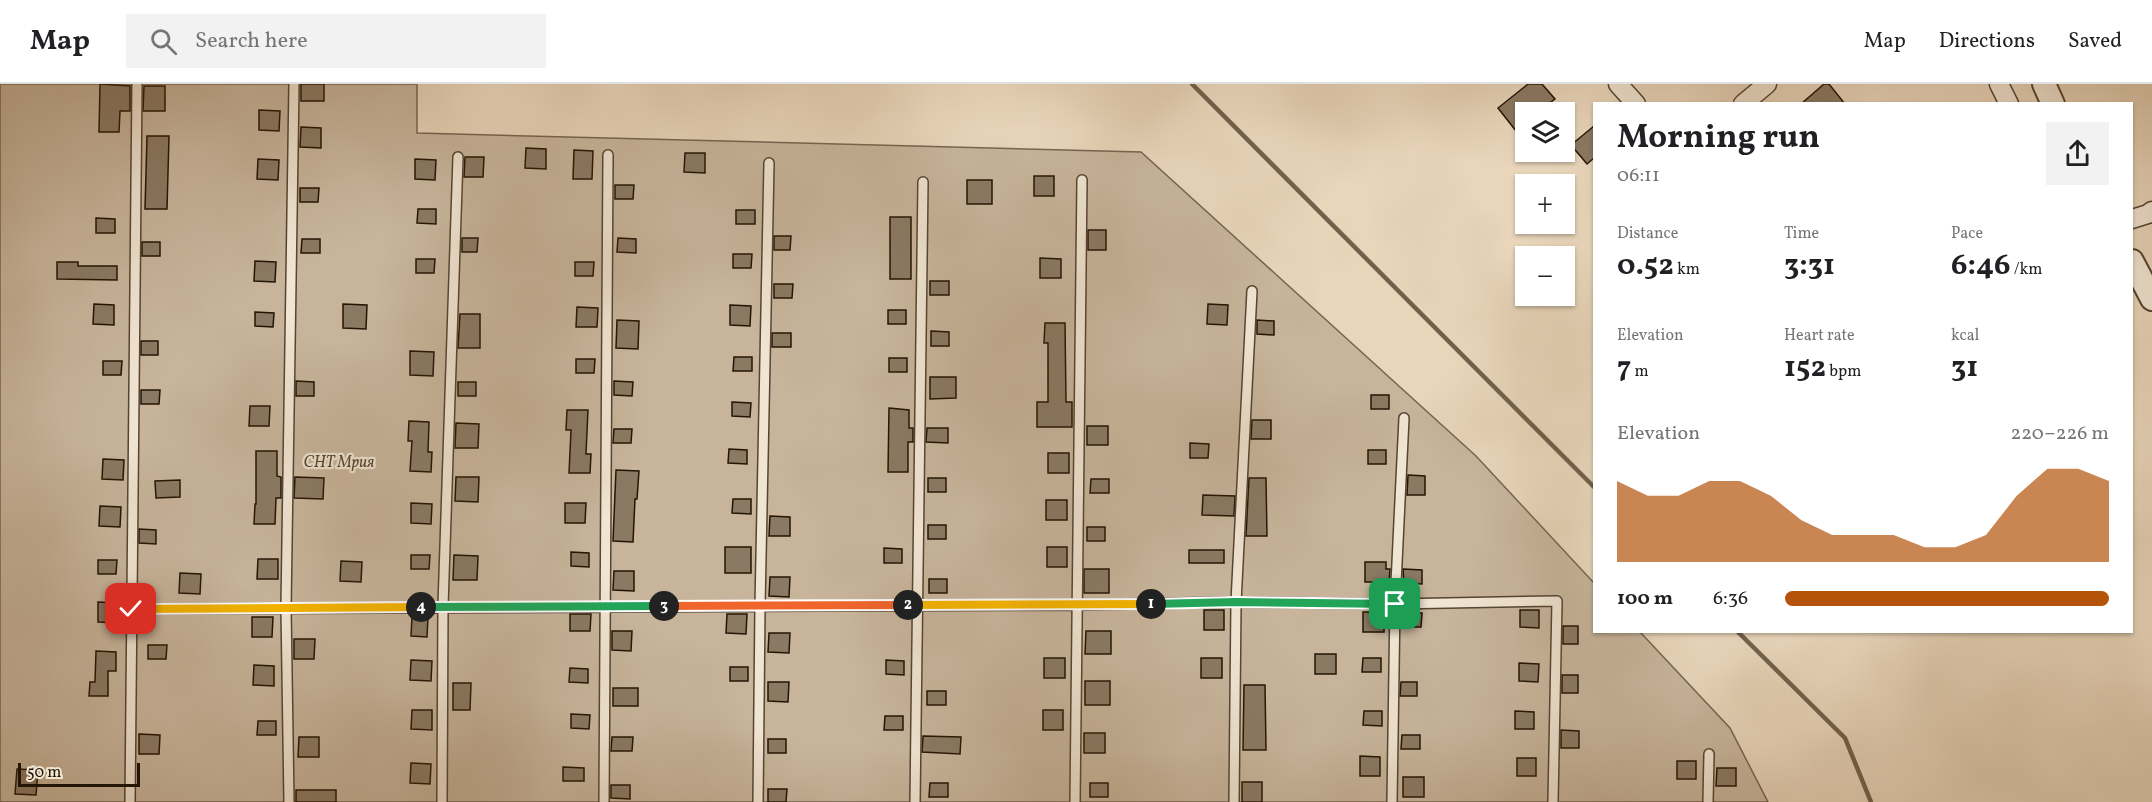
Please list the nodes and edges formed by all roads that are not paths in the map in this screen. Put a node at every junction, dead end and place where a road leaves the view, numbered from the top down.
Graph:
1 (137, 84) edge
2 (294, 84) edge
3 (1618, 84) edge
4 (1767, 84) edge
5 (1999, 84) edge
6 (2044, 84) edge
7 (1634, 102) edge
8 (1747, 102) edge
9 (2008, 102) edge
10 (2052, 102) edge
11 (608, 155) dead end
12 (458, 157) dead end
13 (770, 164) dead end
14 (1082, 180) dead end
15 (923, 182) dead end
16 (2152, 211) edge
17 (2133, 219) edge
18 (2133, 263) edge
19 (1252, 291) dead end
20 (2152, 299) edge
21 (1404, 418) dead end
22 (1236, 602) junction
23 (1395, 604) junction
24 (918, 605) junction
25 (1076, 605) junction
26 (443, 606) junction
27 (605, 606) junction
28 (760, 606) junction
29 (286, 608) junction
30 (131, 609) junction
31 (1709, 754) dead end
32 (130, 802) edge
33 (289, 802) edge
34 (442, 802) edge
35 (604, 802) edge
36 (758, 802) edge
37 (915, 802) edge
38 (1075, 802) edge
39 (1234, 802) edge
40 (1392, 802) edge
41 (1553, 802) edge
42 (1708, 802) edge

1 - 30 lane
2 - 29 lane
3 - 7 street
4 - 8 street
5 - 9 street
6 - 10 street
11 - 27 lane
12 - 26 lane
13 - 28 lane
14 - 25 lane
15 - 24 lane
16 - 17 street
18 - 20 street
19 - 22 lane
21 - 23 lane
22 - 23 lane
22 - 25 lane
22 - 39 lane
23 - 40 lane
23 - 41 lane
24 - 25 lane
24 - 28 lane
24 - 37 lane
25 - 38 lane
26 - 27 lane
26 - 29 lane
26 - 34 lane
27 - 28 lane
27 - 35 lane
28 - 36 lane
29 - 30 lane
29 - 33 lane
30 - 32 lane
31 - 42 lane

